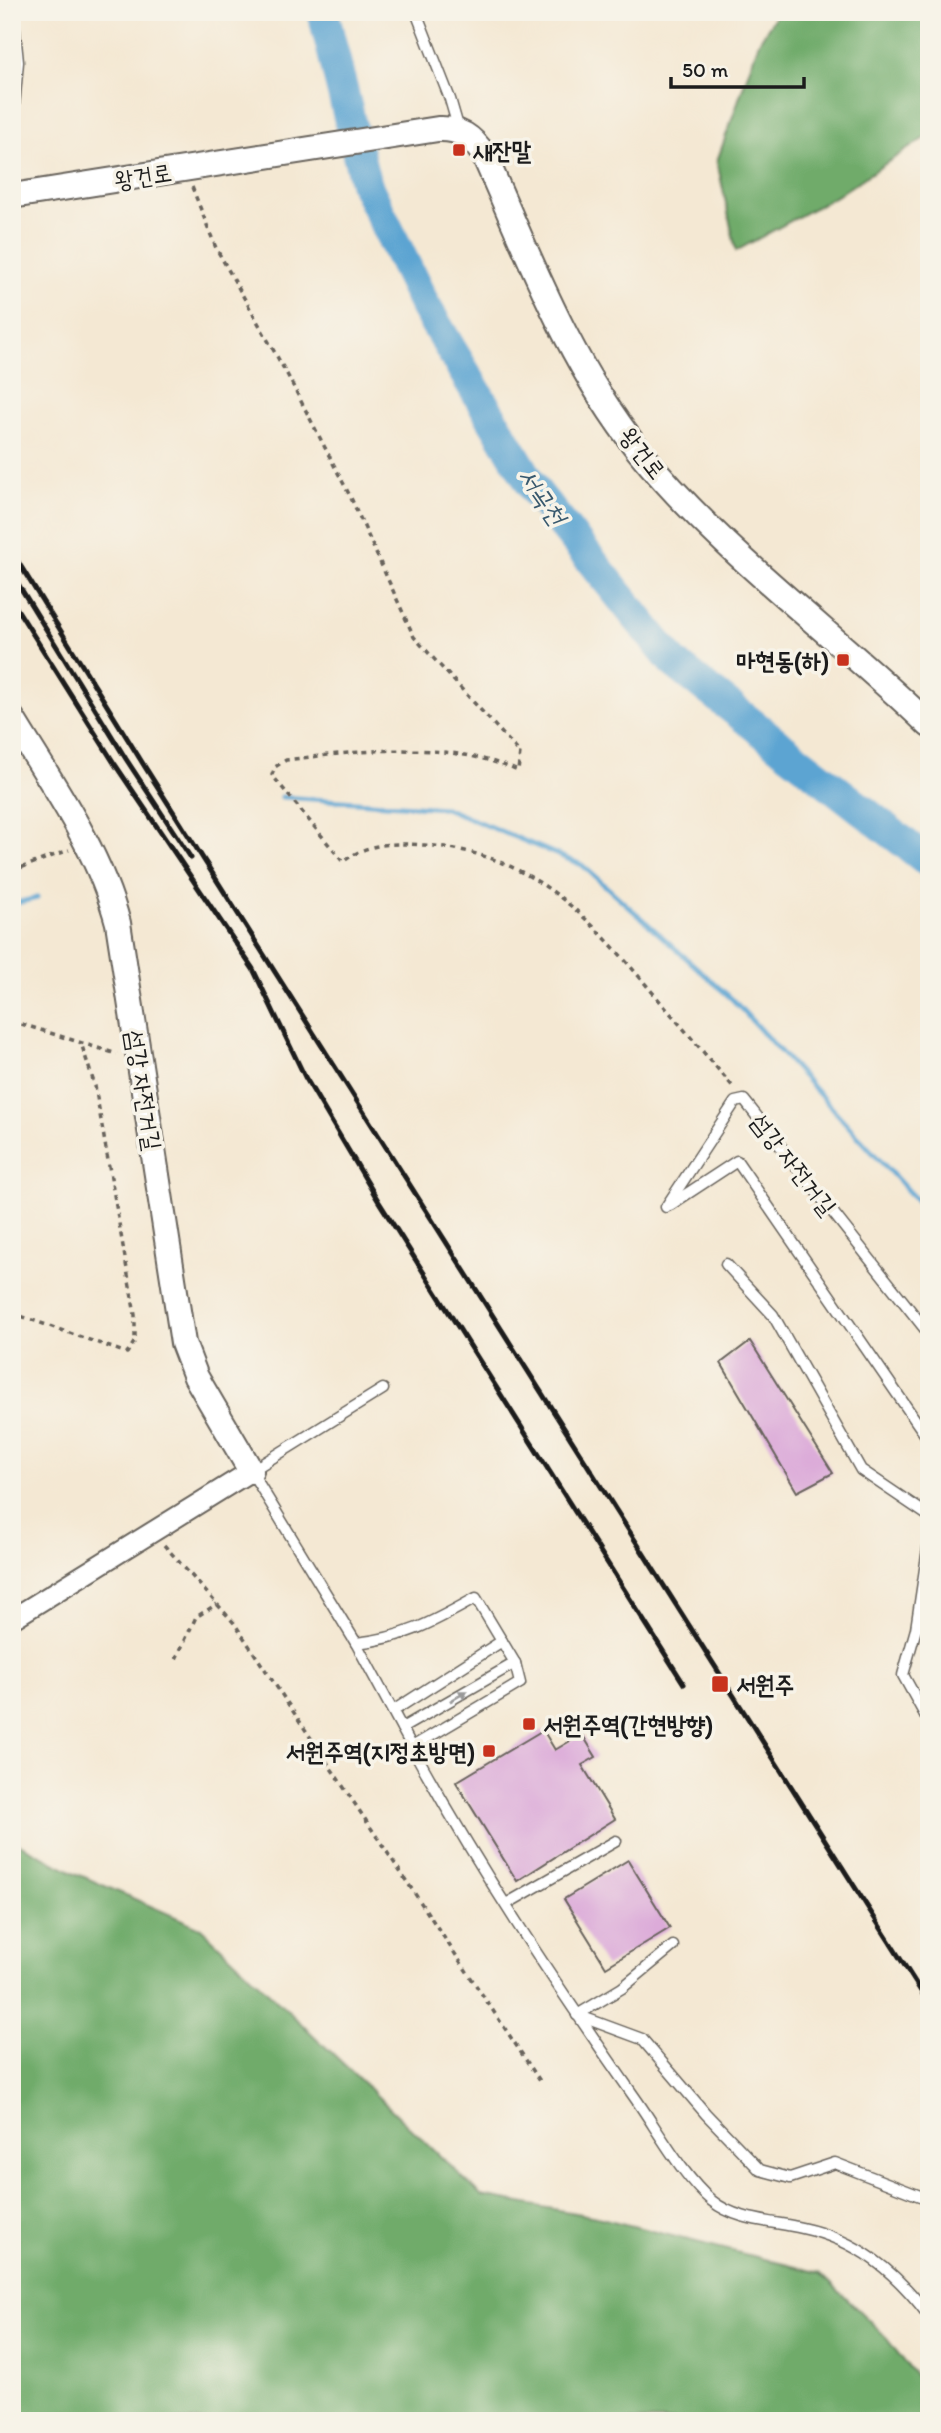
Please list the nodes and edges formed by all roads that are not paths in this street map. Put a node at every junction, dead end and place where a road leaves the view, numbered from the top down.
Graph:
1 (13, 12) edge
2 (416, 12) edge
3 (12, 129) edge
4 (448, 130) junction
5 (12, 196) edge
6 (12, 718) edge
7 (929, 725) edge
8 (726, 1264) dead end
9 (929, 1334) edge
10 (383, 1389) dead end
11 (929, 1440) edge
12 (251, 1471) junction
13 (929, 1516) edge
14 (929, 1542) edge
15 (12, 1619) edge
16 (502, 1641) junction
17 (356, 1643) junction
18 (515, 1663) junction
19 (393, 1711) junction
20 (929, 1723) edge
21 (402, 1728) junction
22 (412, 1747) junction
23 (616, 1841) dead end
24 (506, 1905) junction
25 (673, 1947) dead end
26 (577, 2015) junction
27 (920, 2196) dead end
28 (929, 2316) edge

1 - 3 lane
2 - 4 lane
4 - 5 street, 왕건로
4 - 7 street, 왕건로
6 - 12 street, 섬강 자전거길
8 - 13 lane
9 - 11 lane, 섬강 자전거길
10 - 12 lane
12 - 15 street
12 - 17 lane
14 - 20 lane
16 - 17 lane
16 - 18 lane
16 - 19 lane
17 - 19 lane
21 -> 18 lane
18 - 22 lane
19 - 21 lane
21 - 22 lane
22 - 24 lane
23 - 24 lane
24 - 26 lane
25 - 26 lane
26 - 27 lane
26 - 28 lane

